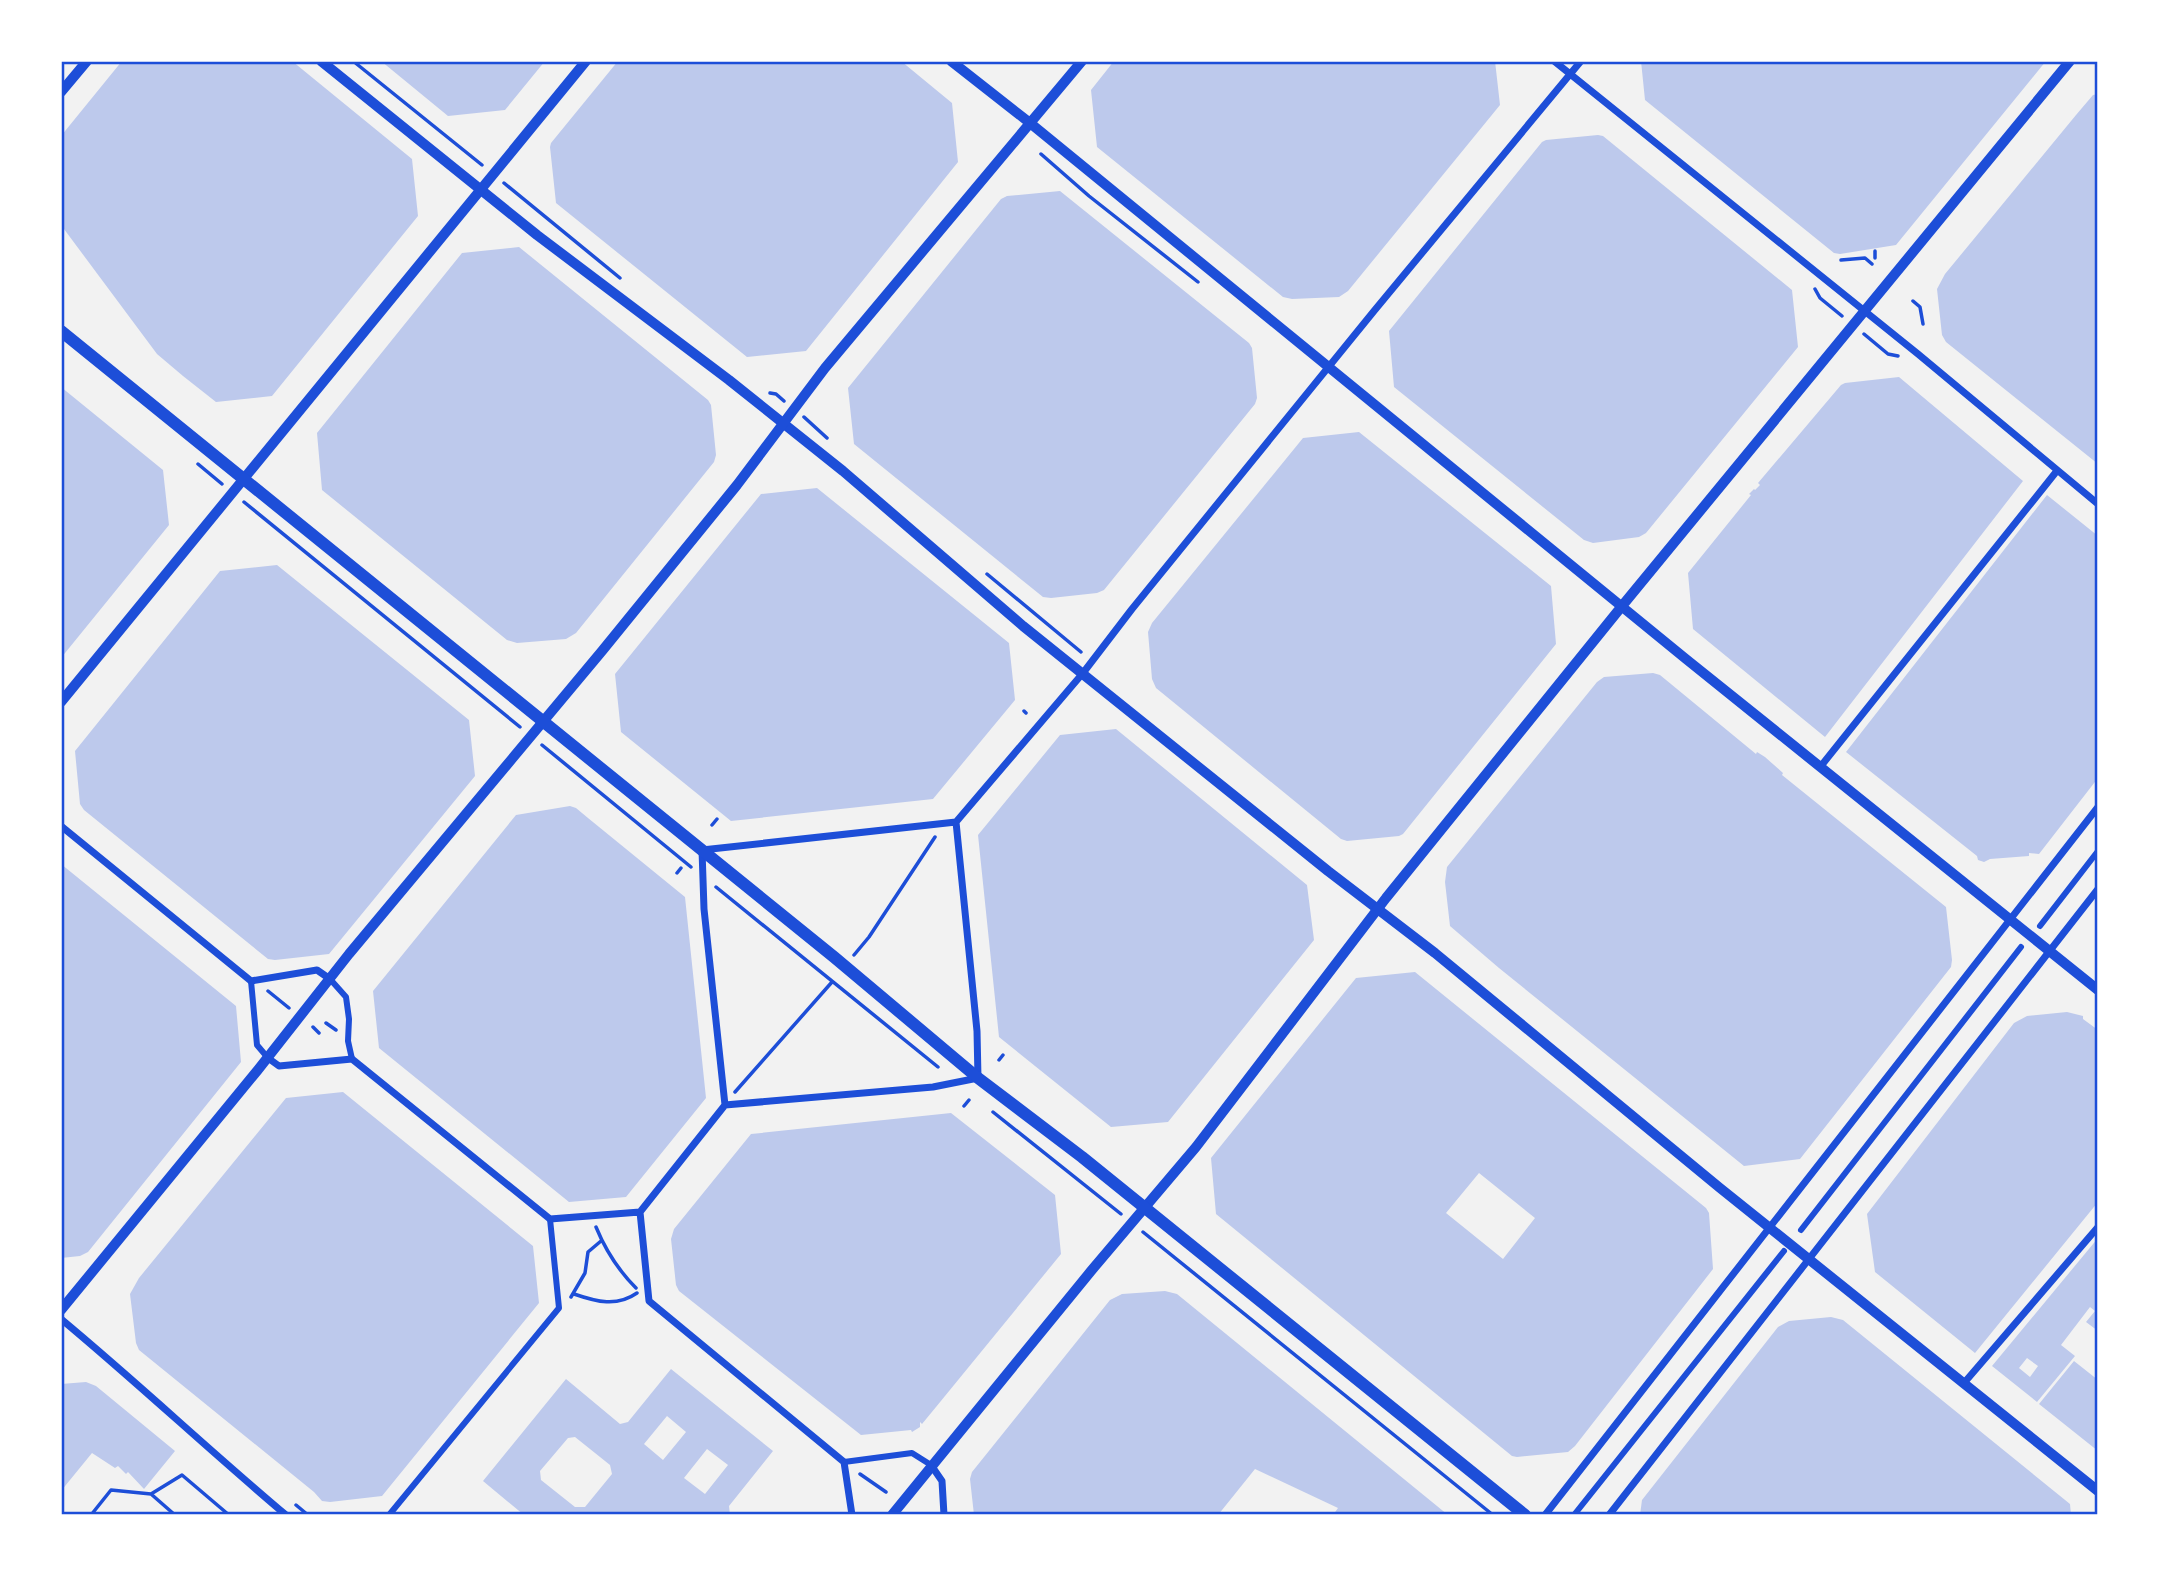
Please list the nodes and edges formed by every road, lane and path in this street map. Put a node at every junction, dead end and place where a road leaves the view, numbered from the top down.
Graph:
1 (87, 61) edge
2 (321, 61) edge
3 (353, 61) edge
4 (586, 61) edge
5 (950, 61) edge
6 (1082, 61) edge
7 (1554, 61) edge
8 (1581, 61) edge
9 (2070, 61) edge
10 (1572, 74) junction
11 (61, 92) edge
12 (1030, 123) junction
13 (461, 148) dead end
14 (482, 189) junction
15 (1089, 196) dead end
16 (1875, 251) dead end
17 (1875, 258) dead end
18 (1841, 261) dead end
19 (1872, 264) dead end
20 (1208, 289) dead end
21 (1913, 300) dead end
22 (1825, 302) dead end
23 (1864, 311) junction
24 (1852, 324) junction
25 (1923, 324) dead end
26 (61, 331) edge
27 (1888, 354) dead end
28 (1330, 367) junction
29 (783, 425) junction
30 (194, 461) dead end
31 (2056, 472) junction
32 (244, 481) junction
33 (233, 494) junction
34 (2098, 504) edge
35 (1622, 606) junction
36 (1083, 673) junction
37 (61, 702) edge
38 (543, 722) junction
39 (531, 736) junction
40 (1821, 766) junction
41 (2098, 807) edge
42 (717, 819) dead end
43 (956, 822) junction
44 (712, 825) dead end
45 (61, 826) edge
46 (931, 842) dead end
47 (702, 850) junction
48 (2098, 850) edge
49 (681, 868) dead end
50 (677, 873) dead end
51 (701, 876) junction
52 (2098, 889) edge
53 (1378, 909) junction
54 (2010, 918) junction
55 (2040, 926) dead end
56 (861, 947) dead end
57 (2021, 947) dead end
58 (2050, 950) junction
59 (330, 979) junction
60 (251, 981) junction
61 (828, 988) dead end
62 (2098, 990) edge
63 (290, 1009) dead end
64 (313, 1027) dead end
65 (319, 1032) dead end
66 (1003, 1055) dead end
67 (268, 1058) junction
68 (352, 1059) junction
69 (999, 1060) dead end
70 (978, 1078) junction
71 (957, 1083) junction
72 (736, 1091) dead end
73 (969, 1100) dead end
74 (725, 1105) junction
75 (964, 1106) dead end
76 (989, 1108) dead end
77 (1144, 1207) junction
78 (640, 1212) junction
79 (592, 1216) junction
80 (550, 1219) junction
81 (1131, 1223) junction
82 (1769, 1226) junction
83 (2098, 1227) edge
84 (1801, 1230) dead end
85 (601, 1241) junction
86 (1784, 1251) dead end
87 (1809, 1259) junction
88 (639, 1291) junction
89 (574, 1294) junction
90 (649, 1301) junction
91 (559, 1308) junction
92 (61, 1310) edge
93 (61, 1319) edge
94 (1965, 1384) junction
95 (844, 1462) junction
96 (931, 1465) junction
97 (2098, 1491) edge
98 (886, 1492) dead end
99 (150, 1494) junction
100 (91, 1515) edge
101 (176, 1515) edge
102 (229, 1515) edge
103 (286, 1515) edge
104 (389, 1515) edge
105 (852, 1515) edge
106 (892, 1515) edge
107 (944, 1515) edge
108 (1493, 1515) edge
109 (1525, 1515) edge
110 (1545, 1515) edge
111 (1574, 1515) edge
112 (1609, 1515) edge

1 - 11 street
2 - 14 street
3 - 13 path
4 - 14 main road
5 - 12 main road
6 - 12 main road
7 - 10 street
8 - 10 street
9 - 23 main road
10 - 23 street
10 - 28 street
12 - 28 main road
12 - 29 main road
14 - 29 street
14 - 32 main road
15 - 20 path
16 - 17 path
18 - 19 path
21 - 25 path
22 - 24 path
23 - 24 main road
23 - 31 street
24 - 27 path
24 - 35 main road
26 - 32 main road
28 - 35 main road
28 - 36 street
29 - 36 street
29 - 38 main road
30 - 33 path
31 - 34 street
31 - 40 street
32 - 33 main road
32 - 38 main road
33 - 37 main road
33 - 39 path
35 - 40 main road
35 - 53 main road
36 - 43 street
36 - 53 street
38 - 39 main road
38 - 47 main road
39 - 51 path
39 - 59 main road
40 - 54 main road
41 - 54 street
42 - 44 path
43 - 47 street
43 - 70 street
45 - 60 street
46 - 56 path
47 - 51 street
47 - 70 main road
48 - 55 street
49 - 50 path
51 - 71 path
51 - 74 street
52 - 58 street
53 - 77 main road
53 - 82 street
54 - 58 main road
54 - 82 street
57 - 84 street
58 - 62 main road
58 - 87 street
59 - 60 street
59 - 67 main road
59 - 68 street
60 - 63 path
60 - 67 street
61 - 72 path
64 - 65 path
66 - 69 path
67 - 68 street
67 - 92 main road
68 - 80 street
70 - 71 street
70 - 77 main road
71 - 74 street
73 - 75 path
74 - 78 street
76 - 81 path
77 - 81 main road
77 - 109 main road
78 - 79 street
78 - 90 street
79 - 80 street
79 - 85 path
80 - 91 street
81 - 96 main road
81 - 108 path
82 - 87 street
82 - 110 street
83 - 94 street
85 - 88 path
85 - 89 path
86 - 111 street
87 - 94 street
87 - 112 street
88 - 89 path
88 - 90 path
89 - 91 path
90 - 95 street
91 - 104 street
93 - 103 street
94 - 97 street
95 - 96 street
95 - 98 path
95 - 105 street
96 - 106 main road
96 - 107 street
99 - 100 path
99 - 101 path
99 - 102 path

